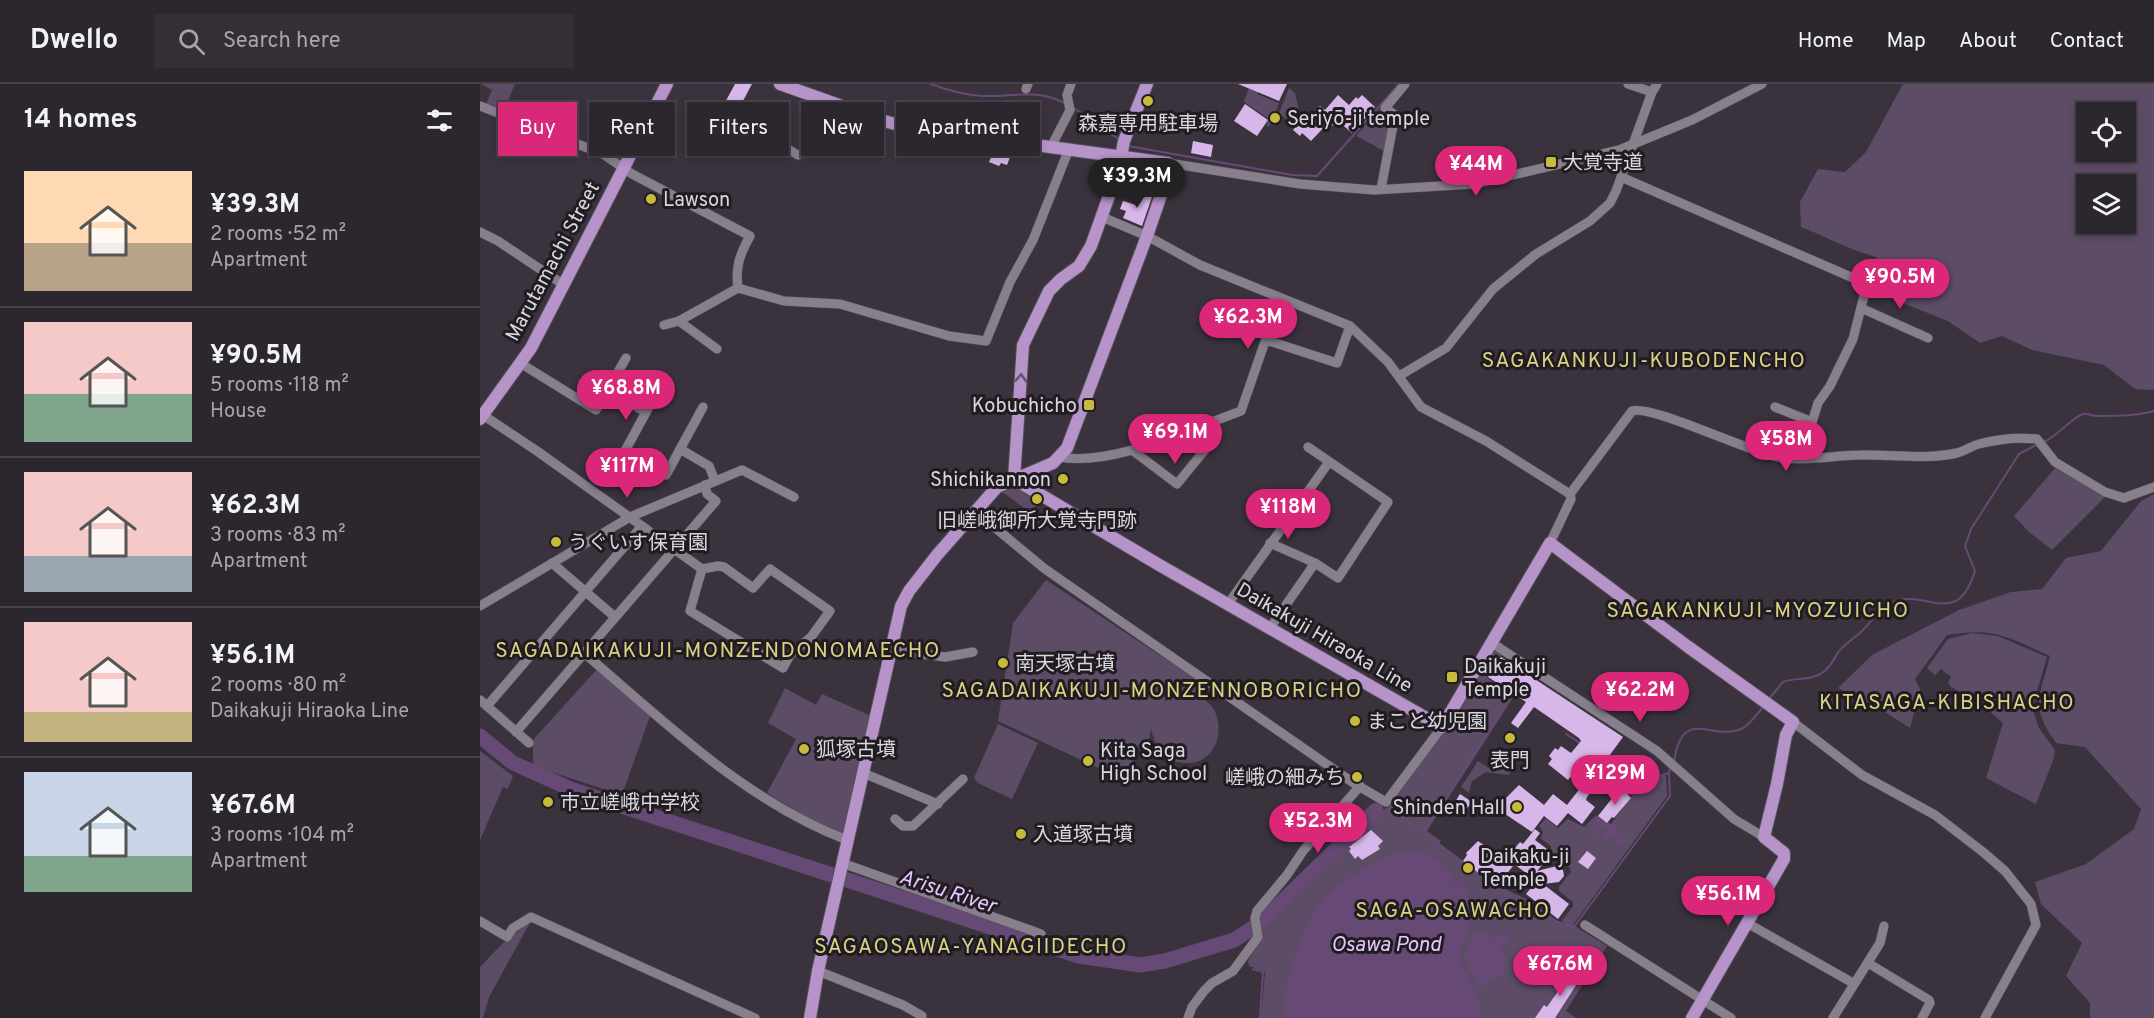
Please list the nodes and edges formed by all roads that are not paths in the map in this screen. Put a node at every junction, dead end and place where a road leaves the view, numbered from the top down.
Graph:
1 (667, 84) edge
2 (780, 84) edge
3 (1071, 84) edge
4 (1147, 84) edge
5 (1405, 84) edge
6 (1628, 84) edge
7 (1762, 84) edge
8 (1655, 88) edge
9 (831, 102) edge
10 (480, 106) edge
11 (884, 121) edge
12 (1632, 145) junction
13 (1051, 147) junction
14 (1123, 148) junction
15 (789, 149) edge
16 (1069, 149) junction
17 (798, 154) dead end
18 (1168, 163) junction
19 (624, 168) junction
20 (1621, 177) junction
21 (1381, 189) junction
22 (1102, 217) junction
23 (480, 232) edge
24 (1147, 236) junction
25 (564, 285) junction
26 (738, 288) junction
27 (1280, 298) junction
28 (1861, 308) junction
29 (679, 321) junction
30 (664, 325) dead end
31 (1350, 326) junction
32 (1928, 338) dead end
33 (1266, 340) junction
34 (717, 349) dead end
35 (626, 358) dead end
36 (520, 363) junction
37 (1399, 376) junction
38 (608, 392) junction
39 (657, 392) dead end
40 (703, 407) dead end
41 (1775, 407) dead end
42 (646, 412) junction
43 (481, 416) edge
44 (1812, 422) junction
45 (1202, 425) junction
46 (1308, 447) dead end
47 (681, 449) junction
48 (1132, 450) junction
49 (1060, 457) junction
50 (1801, 458) junction
51 (619, 462) dead end
52 (1329, 462) junction
53 (666, 475) dead end
54 (1014, 478) junction
55 (715, 481) junction
56 (705, 485) junction
57 (2154, 487) edge
58 (1570, 494) junction
59 (794, 497) dead end
60 (976, 512) junction
61 (630, 517) junction
62 (642, 526) junction
63 (1270, 543) junction
64 (1550, 543) junction
65 (674, 549) junction
66 (552, 563) junction
67 (1315, 563) junction
68 (702, 569) junction
69 (585, 592) junction
70 (1228, 604) junction
71 (480, 606) edge
72 (615, 618) junction
73 (1270, 628) junction
74 (1492, 643) junction
75 (890, 650) junction
76 (973, 652) dead end
77 (584, 653) junction
78 (483, 703) edge
79 (1793, 722) junction
80 (1442, 727) junction
81 (516, 732) junction
82 (529, 742) dead end
83 (863, 773) junction
84 (963, 779) dead end
85 (1360, 786) junction
86 (938, 804) junction
87 (895, 819) dead end
88 (1764, 837) junction
89 (847, 840) junction
90 (840, 872) junction
91 (480, 921) edge
92 (1747, 923) junction
93 (1585, 925) dead end
94 (1884, 926) dead end
95 (1041, 934) dead end
96 (1868, 963) junction
97 (818, 970) junction
98 (1853, 983) junction
99 (1704, 1001) junction
100 (922, 1016) dead end
101 (755, 1018) edge
102 (810, 1018) edge
103 (1188, 1018) edge
104 (1692, 1018) edge
105 (1731, 1018) edge
106 (1833, 1018) edge
107 (1922, 1018) edge
108 (1985, 1018) edge

1 - 19 main road, Marutamachi Street
2 - 9 main road
3 - 13 street
4 - 14 main road
5 - 21 street
6 - 8 street
7 - 12 street
8 - 12 street
10 - 19 street
11 - 13 main road
12 - 20 street
12 - 21 street
13 - 16 main road
14 - 16 main road
14 - 18 main road
14 - 22 main road
15 - 17 street
16 - 26 street
18 - 21 street
18 - 24 main road
19 - 25 main road, Marutamachi Street
19 - 26 street
20 - 28 street
20 - 37 street
22 - 24 street
54 -> 22 main road
23 - 25 street
24 - 27 street
24 - 49 main road
25 - 36 main road, Marutamachi Street
26 - 29 street
27 - 31 street
27 - 33 street
28 - 32 street
28 - 44 street
29 - 30 street
29 - 34 street
31 - 33 street
31 - 37 street
33 - 45 street
35 - 38 street
36 - 38 street
36 - 43 main road, Marutamachi Street
37 - 58 street
38 - 42 street
39 - 42 street
40 - 47 street
41 - 44 street
42 - 51 street
43 - 61 street
44 - 50 street
45 - 48 street
45 - 48 street
46 - 52 street
47 - 53 street
47 - 55 street
48 - 49 street
49 - 54 main road
50 - 57 street
50 - 58 street
52 - 63 street
52 - 67 street
54 - 60 main road
54 - 70 main road, Daikakuji Hiraoka Line
55 - 56 street
55 - 59 street
56 - 61 street
56 - 65 street
58 - 64 street
60 - 75 main road
60 - 85 street
61 - 62 street
61 - 66 street
62 - 65 street
62 - 69 street
63 - 67 street
63 - 70 street
64 - 74 main road
64 - 79 main road
65 - 68 street
65 - 72 street
66 - 69 street
66 - 71 street
67 - 73 street
68 - 68 street
69 - 72 street
69 - 78 street
70 - 73 main road, Daikakuji Hiraoka Line
72 - 77 street
73 - 80 main road, Daikakuji Hiraoka Line
74 - 80 main road
74 - 88 street
75 - 76 street
75 - 83 main road
77 - 81 street
77 - 89 street
78 - 81 street
79 - 88 main road
79 - 108 street
80 - 85 street
81 - 82 street
83 - 86 street
83 - 89 main road
84 - 86 street
85 - 103 street
86 - 87 street
88 - 92 main road
89 - 90 main road
90 - 95 street
90 - 97 main road
91 - 101 street
92 - 98 street
92 - 99 main road
93 - 99 street
94 - 96 street
96 - 98 street
96 - 107 street
97 - 100 street
97 - 102 main road
98 - 106 street
99 - 104 main road
99 - 105 street

